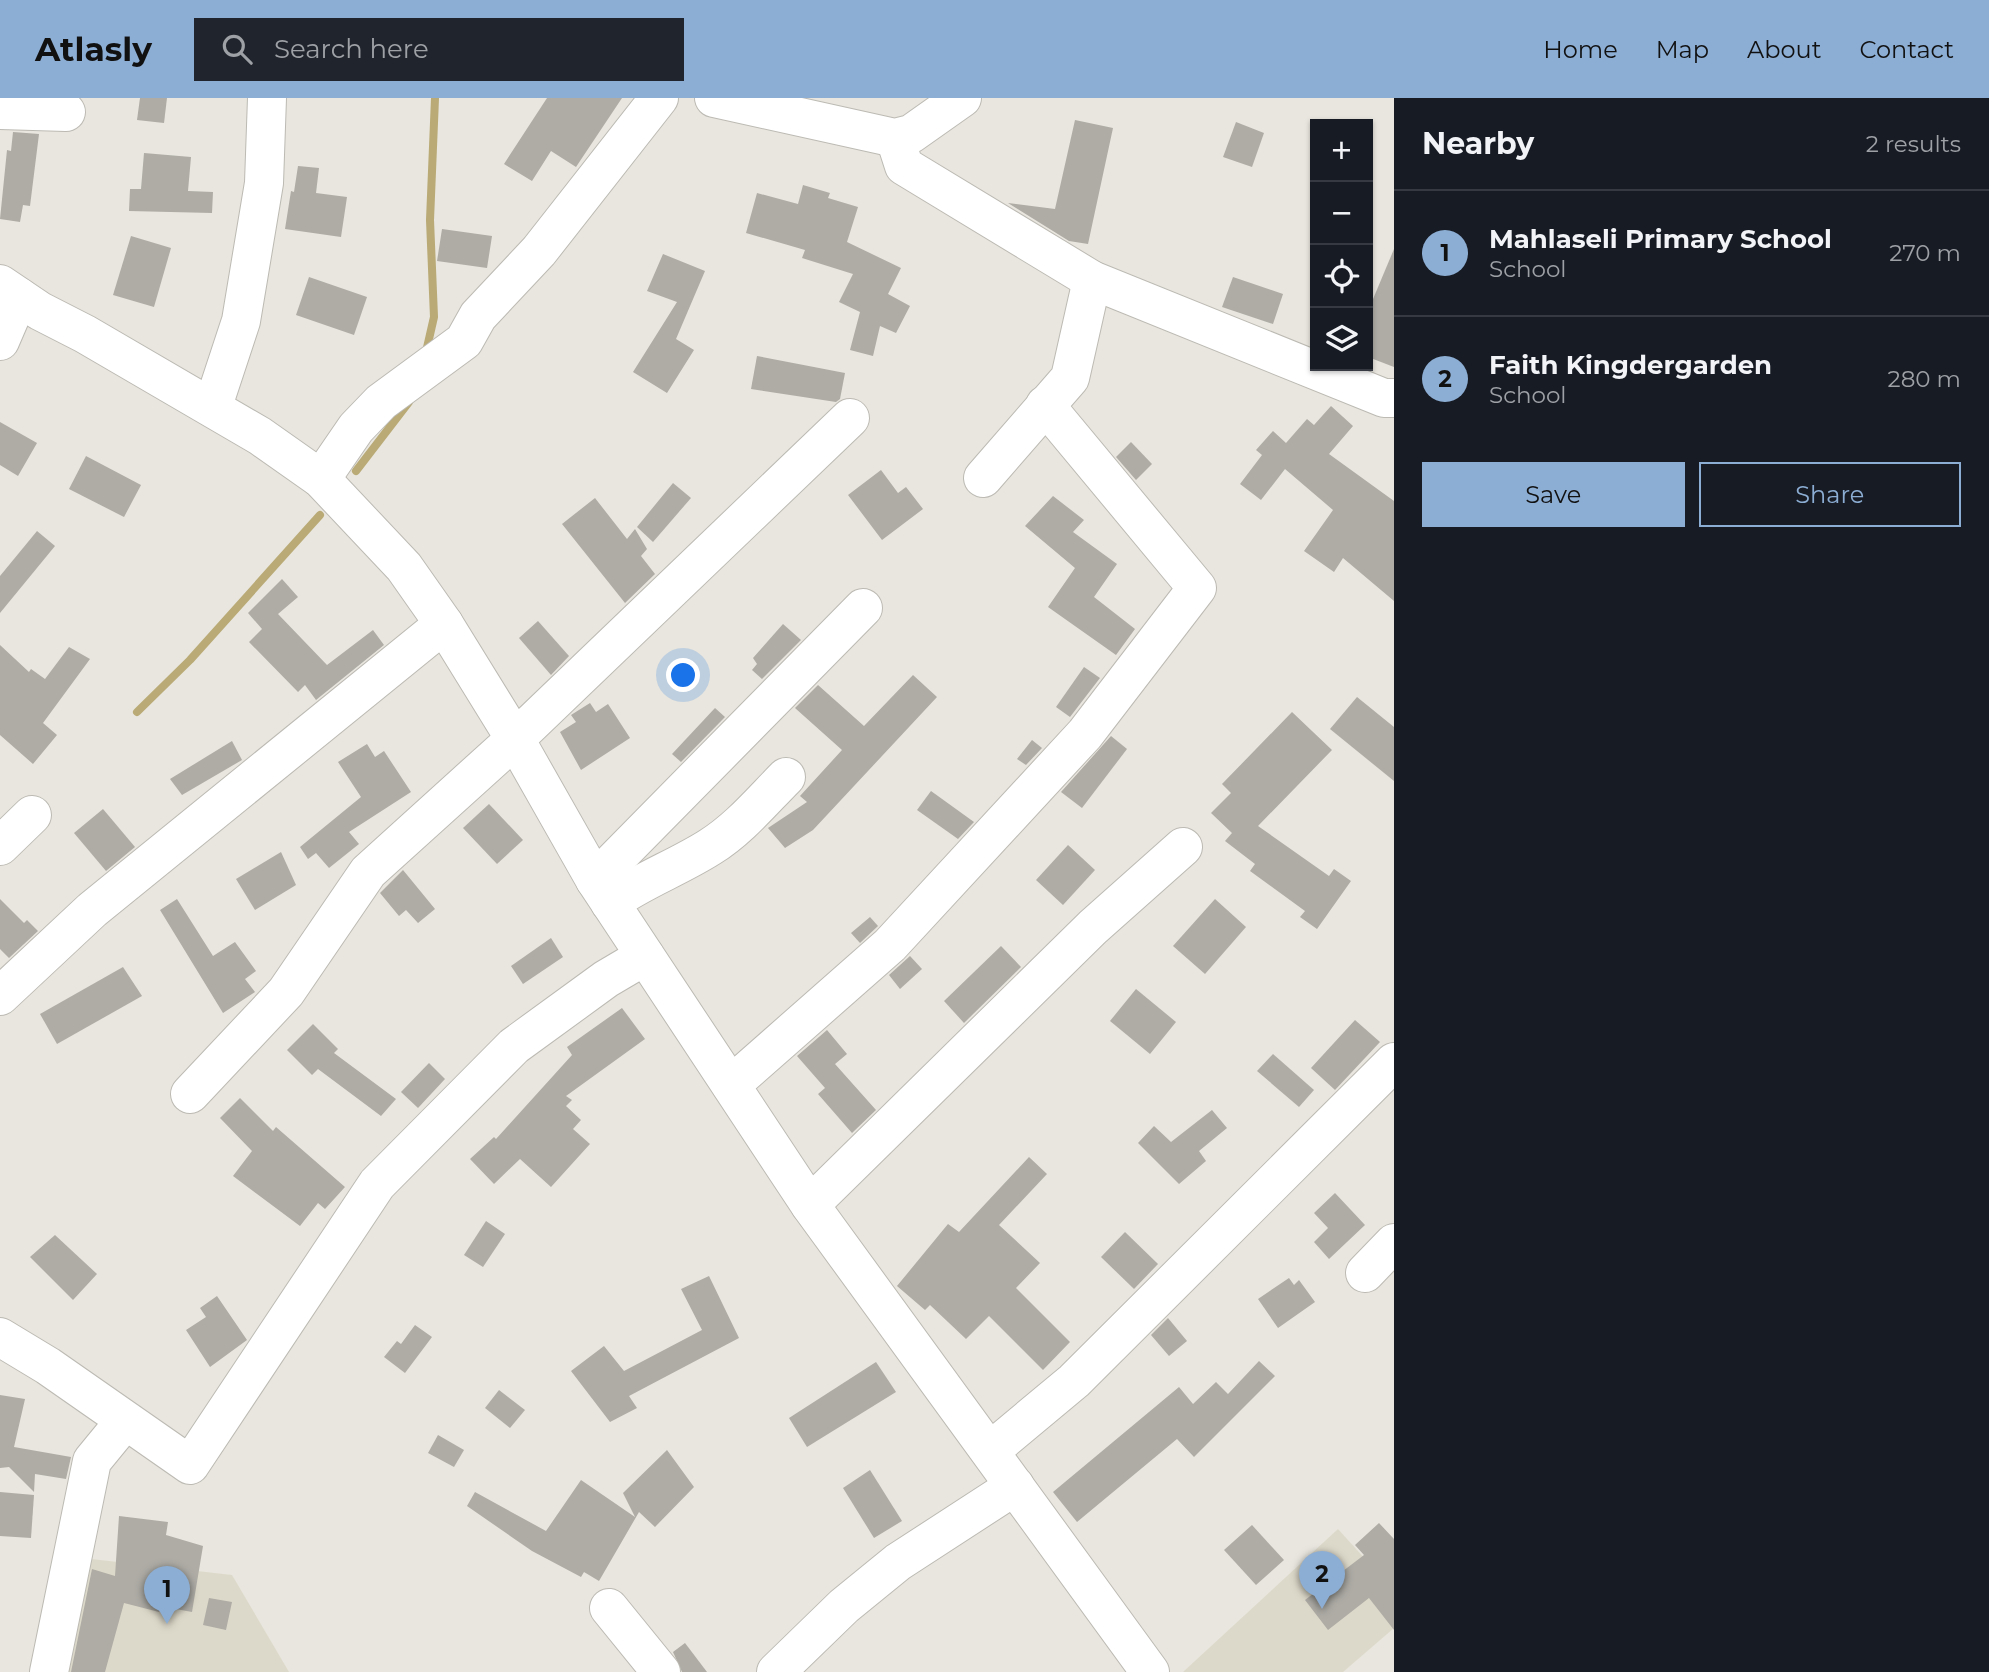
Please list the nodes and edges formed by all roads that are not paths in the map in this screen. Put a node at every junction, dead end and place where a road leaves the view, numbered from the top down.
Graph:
1 (267, 98) edge
2 (659, 98) edge
3 (714, 98) edge
4 (962, 98) edge
5 (0, 110) edge
6 (66, 112) dead end
7 (895, 138) junction
8 (1092, 280) junction
9 (9, 290) edge
10 (0, 341) edge
11 (1394, 398) edge
12 (1045, 405) junction
13 (213, 406) junction
14 (850, 418) dead end
15 (983, 478) dead end
16 (321, 480) junction
17 (863, 608) dead end
18 (444, 624) junction
19 (515, 739) junction
20 (786, 777) dead end
21 (32, 815) dead end
22 (0, 846) edge
23 (1183, 847) dead end
24 (602, 892) junction
25 (645, 956) junction
26 (0, 996) edge
27 (1394, 1062) edge
28 (731, 1085) junction
29 (190, 1094) dead end
30 (810, 1205) junction
31 (1394, 1243) edge
32 (1365, 1273) dead end
33 (0, 1337) edge
34 (124, 1422) junction
35 (990, 1451) junction
36 (1015, 1486) junction
37 (609, 1608) dead end
38 (49, 1672) edge
39 (661, 1672) edge
40 (776, 1672) edge
41 (1150, 1672) edge

1 - 13 street
2 - 16 street
3 - 7 street
4 - 7 street
5 - 6 street
7 - 8 street
8 - 11 street
8 - 12 street
9 - 10 street
9 - 13 street
12 - 15 street
12 - 28 street
13 - 16 street
14 - 19 street
16 - 18 street
17 - 24 street
18 - 19 street
18 - 26 street
19 - 24 street
19 - 29 street
20 - 24 street
21 - 22 street
23 - 30 street
24 - 25 street
25 - 28 street
25 - 34 street
27 - 35 street
28 - 30 street
30 - 35 street
31 - 32 street
33 - 34 street
34 - 38 street
35 - 36 street
36 - 40 street
36 - 41 street
37 - 39 street

